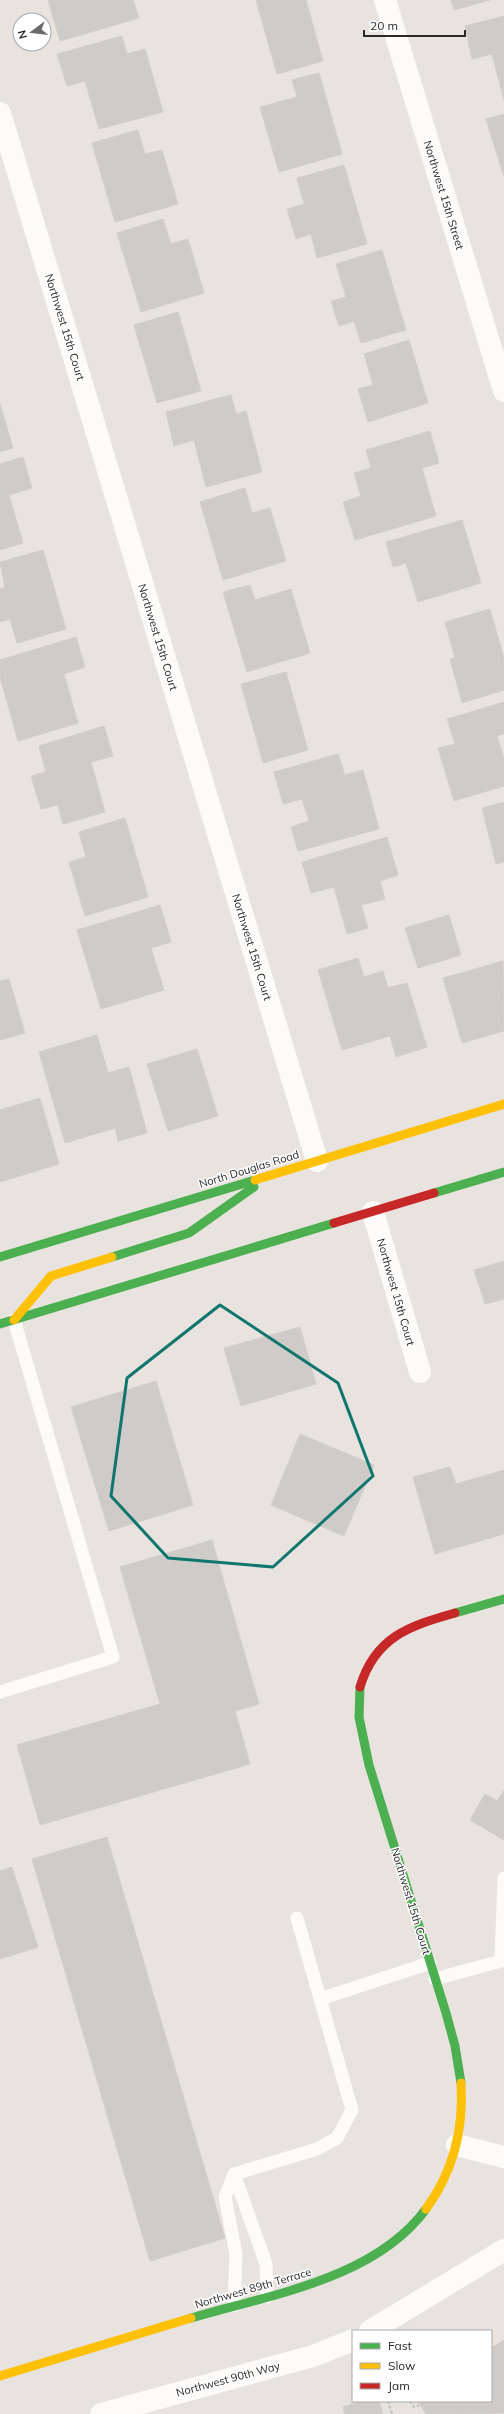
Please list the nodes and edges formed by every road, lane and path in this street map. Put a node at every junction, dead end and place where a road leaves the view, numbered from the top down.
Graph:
1 (384, 0) edge
2 (0, 113) edge
3 (504, 391) edge
4 (504, 1104) edge
5 (316, 1161) junction
6 (504, 1172) edge
7 (270, 1176) junction
8 (373, 1212) junction
9 (0, 1257) edge
10 (14, 1320) junction
11 (0, 1324) edge
12 (420, 1372) dead end
13 (504, 1599) edge
14 (0, 1692) edge
15 (504, 1878) edge
16 (296, 1918) dead end
17 (430, 1963) junction
18 (435, 1979) junction
19 (320, 1998) junction
20 (457, 2145) junction
21 (504, 2157) edge
22 (234, 2174) junction
23 (504, 2250) edge
24 (267, 2297) junction
25 (234, 2306) junction
26 (372, 2330) edge
27 (352, 2340) edge
28 (0, 2376) edge
29 (388, 2402) edge
30 (411, 2402) edge
31 (420, 2405) dead end
32 (101, 2414) edge
33 (392, 2414) edge

1 - 3 street, Northwest 15th Street
2 - 5 street, Northwest 15th Court
4 - 5 main road, North Douglas Road
5 - 7 main road, North Douglas Road
6 - 8 main road
7 - 9 main road, North Douglas Road
7 - 10 main road
8 - 10 main road
8 - 12 street, Northwest 15th Court
10 - 11 main road
10 - 14 lane
13 - 17 main road, Northwest 15th Court
15 - 18 lane
16 - 19 lane
17 - 18 main road, Northwest 15th Court
17 - 19 lane
18 - 20 main road, Northwest 15th Court
19 - 22 lane
20 - 21 street
20 - 24 main road, Northwest 89th Terrace
22 - 24 lane
22 - 25 lane
23 - 26 street
24 - 25 main road, Northwest 89th Terrace
25 - 28 main road, Northwest 89th Terrace
27 - 32 street, Northwest 90th Way
29 - 33 path
30 - 31 path

